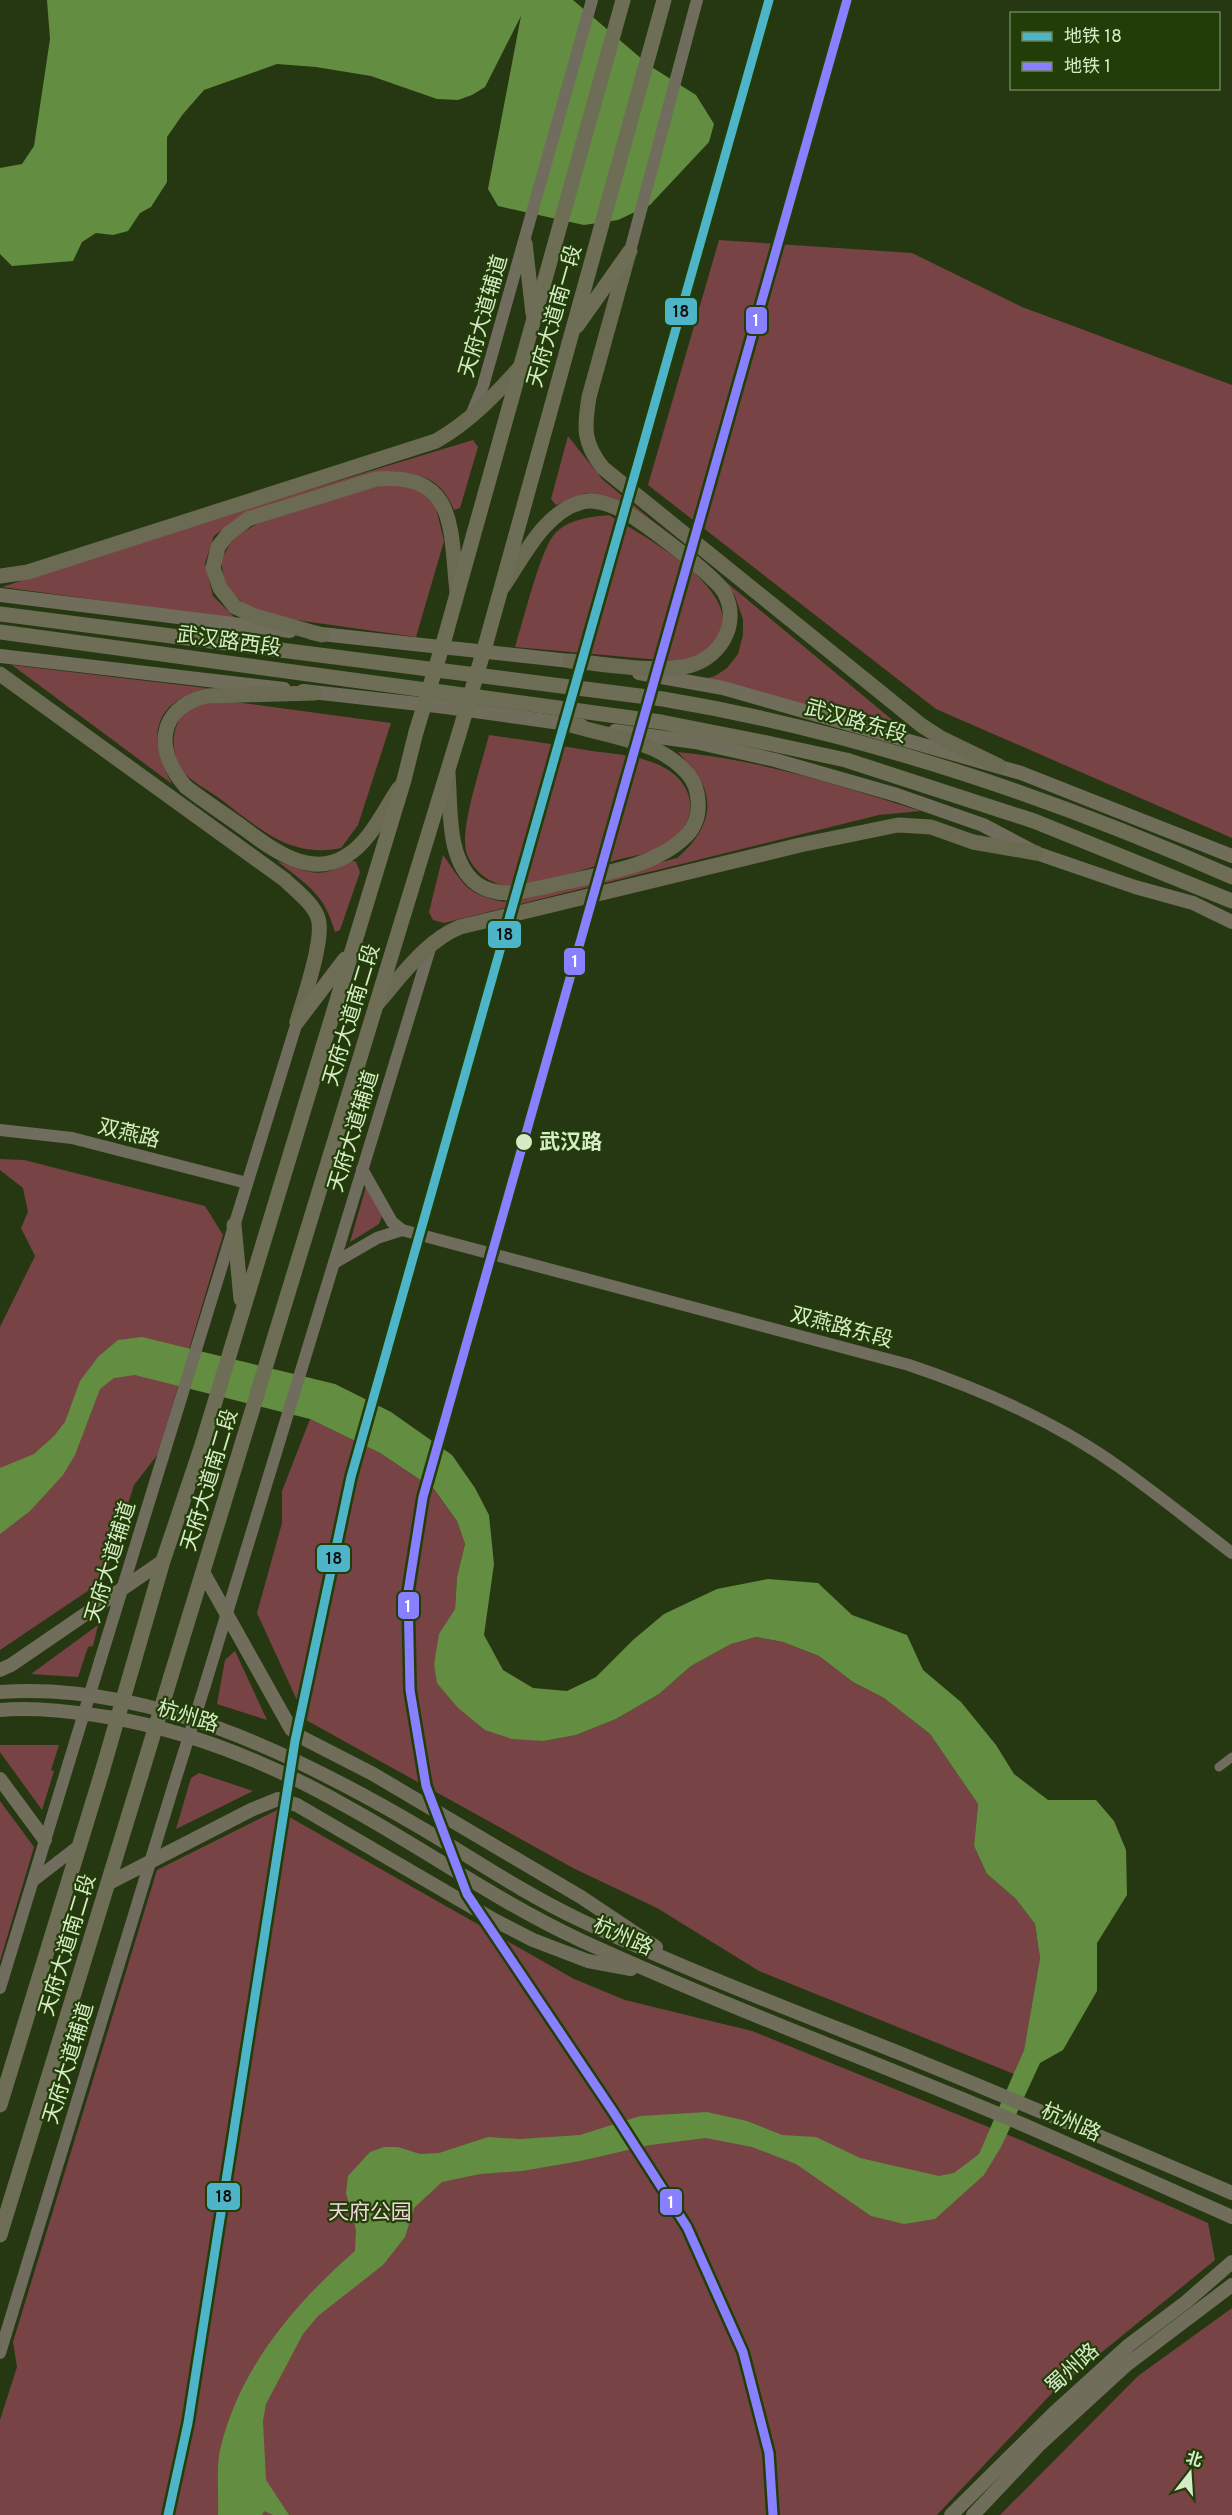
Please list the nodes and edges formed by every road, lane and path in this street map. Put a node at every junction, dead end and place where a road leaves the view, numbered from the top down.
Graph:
1 (592, 0) edge
2 (664, 0) edge
3 (697, 0) edge
4 (622, 7) edge
5 (525, 243) junction
6 (630, 251) junction
7 (534, 324) junction
8 (571, 336) junction
9 (523, 364) junction
10 (469, 420) junction
11 (0, 576) edge
12 (500, 592) junction
13 (0, 595) edge
14 (458, 598) junction
15 (0, 614) edge
16 (0, 632) edge
17 (322, 635) junction
18 (0, 656) edge
19 (570, 661) junction
20 (452, 672) joint
21 (0, 674) edge
22 (314, 693) junction
23 (453, 693) joint
24 (571, 725) junction
25 (416, 732) joint
26 (458, 737) joint
27 (999, 766) junction
28 (447, 772) junction
29 (404, 780) junction
30 (1036, 854) junction
31 (1232, 856) edge
32 (1232, 877) edge
33 (1232, 901) edge
34 (1232, 922) edge
35 (431, 944) junction
36 (352, 949) junction
37 (376, 1005) junction
38 (297, 1022) junction
39 (0, 1130) edge
40 (362, 1169) junction
41 (247, 1183) junction
42 (234, 1225) junction
43 (402, 1230) junction
44 (333, 1263) junction
45 (242, 1308) junction
46 (1232, 1553) edge
47 (163, 1562) junction
48 (203, 1572) junction
49 (122, 1590) junction
50 (226, 1613) junction
51 (0, 1670) edge
52 (0, 1692) edge
53 (0, 1710) edge
54 (1232, 1757) edge
55 (1219, 1767) dead end
56 (0, 1779) edge
57 (45, 1840) junction
58 (81, 1844) junction
59 (150, 1862) junction
60 (33, 1881) junction
61 (107, 1884) junction
62 (682, 1966) junction
63 (656, 1974) junction
64 (0, 1988) edge
65 (0, 2105) edge
66 (1232, 2193) edge
67 (1232, 2217) edge
68 (0, 2235) edge
69 (1232, 2262) edge
70 (1232, 2285) edge
71 (0, 2353) edge
72 (951, 2515) edge
73 (973, 2515) edge

1 - 5 street, 天府大道辅道
2 - 8 highway, 天府大道南一段
3 - 6 street
4 - 7 highway, 天府大道南一段
5 - 7 highway
5 - 10 street, 天府大道辅道
6 - 8 highway
6 - 27 main road
7 - 9 highway, 天府大道南一段
8 - 12 highway, 天府大道南一段
9 - 10 main road
9 - 14 highway, 天府大道南一段
10 - 11 main road
12 - 19 main road
12 - 26 highway, 天府大道南一段, bridge
13 - 17 main road
14 - 17 main road
14 - 25 highway, 天府大道南一段, bridge
15 - 20 highway, 武汉路西段
16 - 23 highway, 武汉路西段
17 - 19 main road
18 - 22 main road
19 - 27 main road
20 - 32 highway, 武汉路东段
21 - 38 main road
22 - 24 main road
22 - 29 main road
23 - 33 highway, 武汉路东段
24 - 28 main road
24 - 30 main road
25 - 29 highway, 天府大道南二段
26 - 28 highway, 天府大道南二段
27 - 31 main road
28 - 37 highway, 天府大道南二段
29 - 36 highway, 天府大道南二段
30 - 34 main road
30 - 35 main road
35 - 37 main road
35 - 40 street, 天府大道辅道
36 - 38 highway
36 - 45 highway, 天府大道南二段
37 - 48 highway, 天府大道南二段
38 - 41 street
39 - 41 street, 双燕路
40 - 43 street
40 - 44 street, 天府大道辅道
41 - 42 street
42 - 45 highway
42 - 49 street, 天府大道辅道
43 - 44 street
43 - 46 street, 双燕路东段
44 - 50 street, 天府大道辅道
45 - 47 highway, 天府大道南二段
47 - 49 main road
47 - 58 highway, 天府大道南二段, bridge
48 - 50 main road
48 - 61 highway, 天府大道南二段, bridge
49 - 51 main road
49 - 57 street, 天府大道辅道, bridge
50 - 59 street, 天府大道辅道, bridge
50 - 62 main road
52 - 62 main road, 杭州路
53 - 63 main road, 杭州路
54 - 55 street
56 - 57 main road
57 - 60 street
58 - 60 street
58 - 65 highway, 天府大道南二段
59 - 61 main road
59 - 63 main road
59 - 71 street, 天府大道辅道
60 - 64 street
61 - 68 highway, 天府大道南二段
62 - 66 main road, 杭州路
63 - 67 main road, 杭州路
69 - 72 main road, 蜀州路
70 - 73 main road, 蜀州路

